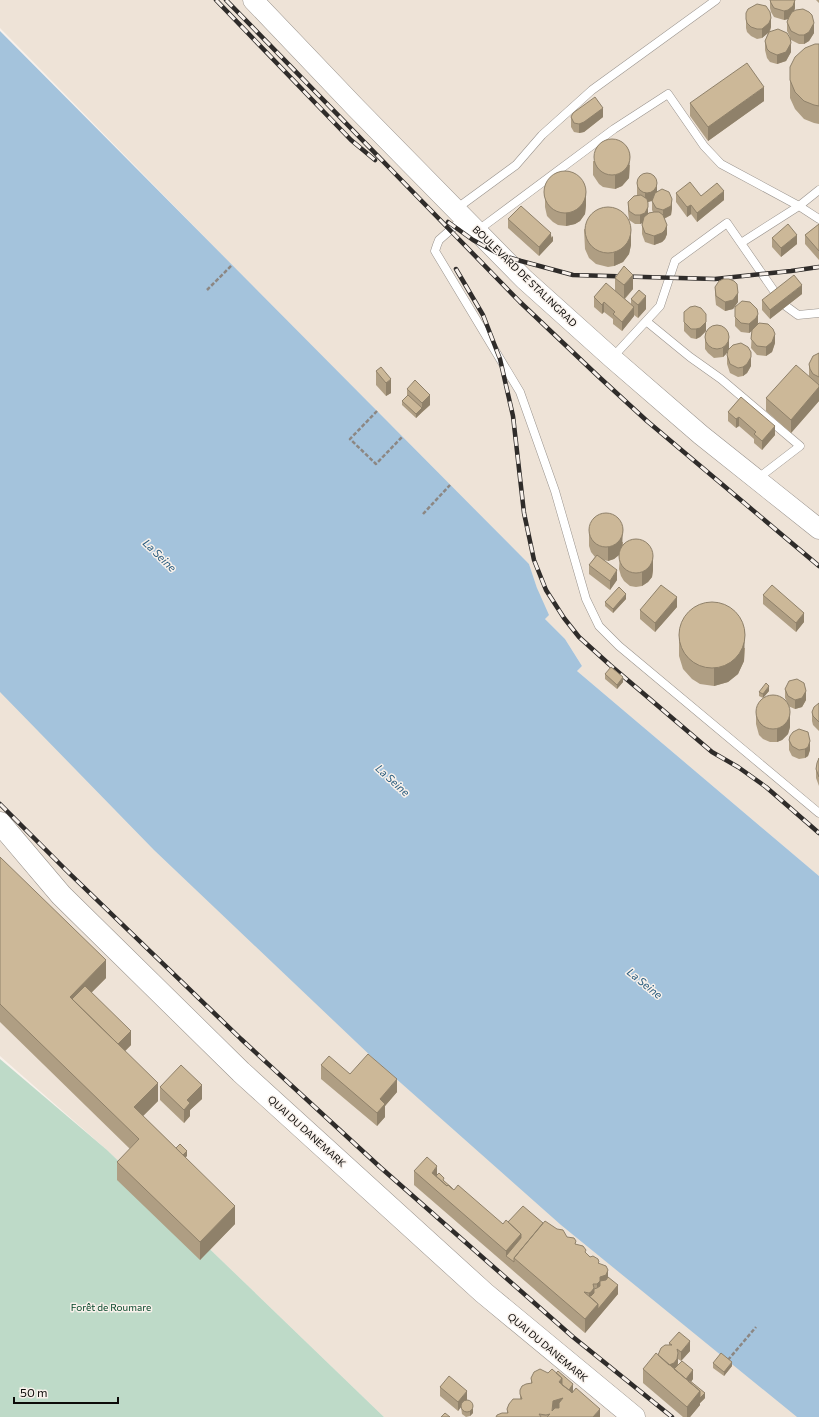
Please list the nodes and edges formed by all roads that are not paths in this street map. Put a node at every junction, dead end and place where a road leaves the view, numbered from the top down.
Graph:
1 (253, 0) edge
2 (716, 0) edge
3 (819, 190) edge
4 (799, 206) junction
5 (466, 219) junction
6 (819, 219) edge
7 (741, 243) junction
8 (819, 313) edge
9 (646, 321) junction
10 (612, 358) junction
11 (756, 479) junction
12 (819, 529) edge
13 (819, 813) edge
14 (0, 823) edge
15 (634, 1417) edge

1 - 5 street, BOULEVARD DE STALINGRAD
2 - 5 lane
3 - 4 lane
4 - 5 lane
4 - 6 lane
4 - 7 lane
5 - 10 street, BOULEVARD DE STALINGRAD
5 - 13 lane
7 - 8 lane
7 - 9 lane
9 - 10 lane
9 - 11 lane
10 - 11 street, BOULEVARD DE STALINGRAD
11 - 12 street, BOULEVARD DE STALINGRAD
14 - 15 main road, QUAI DU DANEMARK

